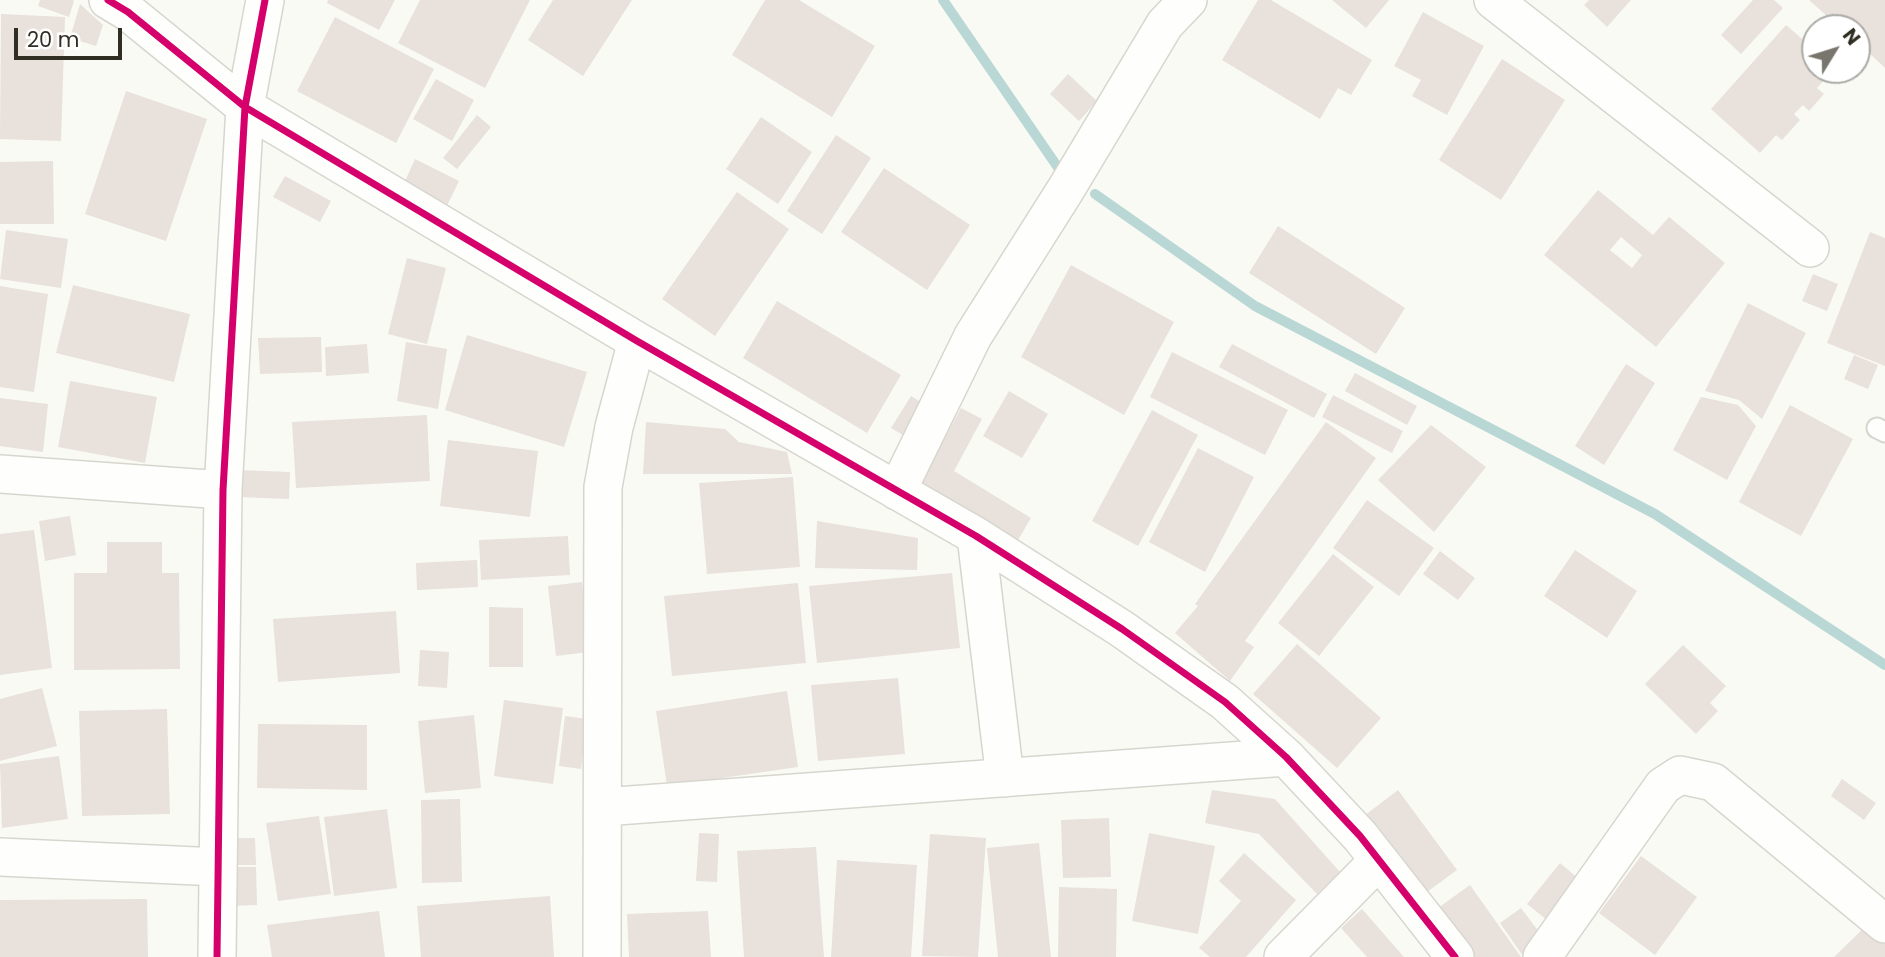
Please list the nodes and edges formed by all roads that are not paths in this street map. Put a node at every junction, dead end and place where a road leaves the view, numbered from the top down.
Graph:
1 (108, 0) edge
2 (265, 0) edge
3 (1188, 0) edge
4 (1493, 0) edge
5 (245, 107) junction
6 (1810, 247) dead end
7 (638, 341) junction
8 (0, 474) edge
9 (223, 491) junction
10 (897, 491) junction
11 (976, 536) junction
12 (1286, 757) junction
13 (1005, 778) junction
14 (603, 807) junction
15 (0, 857) edge
16 (1379, 860) junction
17 (218, 867) junction
18 (1885, 924) edge
19 (217, 957) edge
20 (602, 957) edge
21 (1283, 957) edge
22 (1455, 957) edge
23 (1542, 957) edge

1 - 5 street
2 - 5 street
3 - 10 street
4 - 6 street
5 - 7 street
5 - 9 street
7 - 10 street
7 - 14 street
8 - 9 street
9 - 17 street
10 - 11 street
11 - 12 street
11 - 13 street
12 - 13 street
12 - 16 street
13 - 14 street
14 - 20 street
15 - 17 street
16 - 21 street
16 - 22 street
17 - 19 street
18 - 23 street

